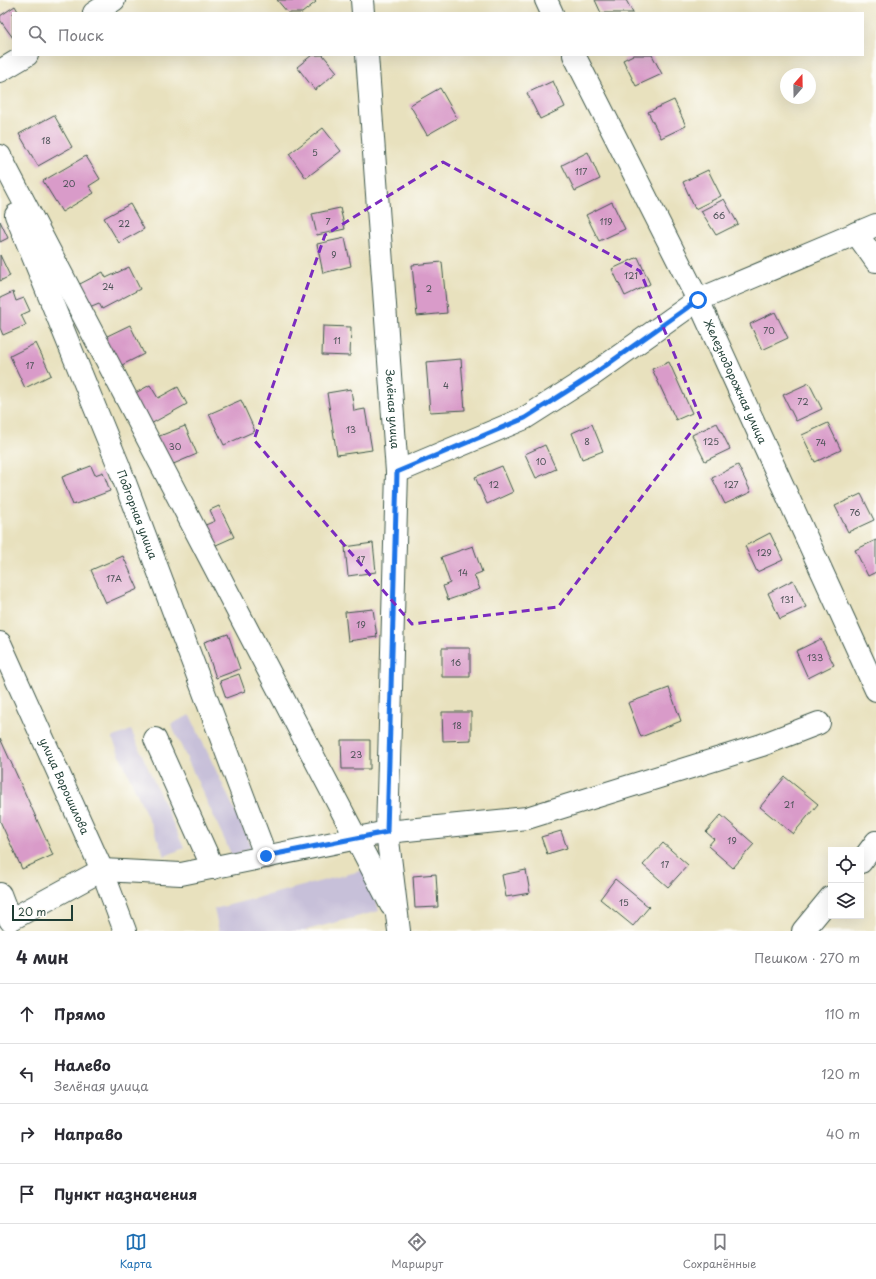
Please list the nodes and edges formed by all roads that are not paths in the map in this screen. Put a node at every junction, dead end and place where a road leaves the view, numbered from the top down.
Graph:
1 (114, 0) edge
2 (362, 0) edge
3 (546, 0) edge
4 (96, 12) edge
5 (364, 12) edge
6 (552, 12) edge
7 (25, 56) edge
8 (367, 56) edge
9 (575, 56) edge
10 (0, 71) edge
11 (0, 156) edge
12 (0, 175) edge
13 (876, 225) edge
14 (856, 233) junction
15 (876, 261) edge
16 (698, 300) junction
17 (397, 472) junction
18 (0, 643) edge
19 (876, 690) edge
20 (819, 723) dead end
21 (155, 739) dead end
22 (387, 832) junction
23 (876, 842) edge
24 (266, 856) junction
25 (864, 858) edge
26 (213, 868) junction
27 (102, 870) junction
28 (0, 894) edge
29 (828, 901) edge
30 (399, 925) edge
31 (8, 926) edge
32 (125, 931) edge
33 (803, 931) edge

1 - 4 street
2 - 5 street
3 - 6 street
7 - 10 street
8 - 17 street, Зелёная улица
9 - 16 street, Железнодорожная улица
11 - 30 street
12 - 24 street, Подгорная улица
13 - 14 street
14 - 15 street
14 - 16 street
16 - 17 street
16 - 19 street, Железнодорожная улица
17 - 22 street, Зелёная улица
18 - 27 street, улица Ворошилова
20 - 22 street
21 - 26 street
22 - 24 street
22 - 30 street, Зелёная улица
23 - 25 street
24 - 26 street
26 - 27 street
27 - 31 street
27 - 32 street, улица Ворошилова
28 - 31 street
29 - 33 street

